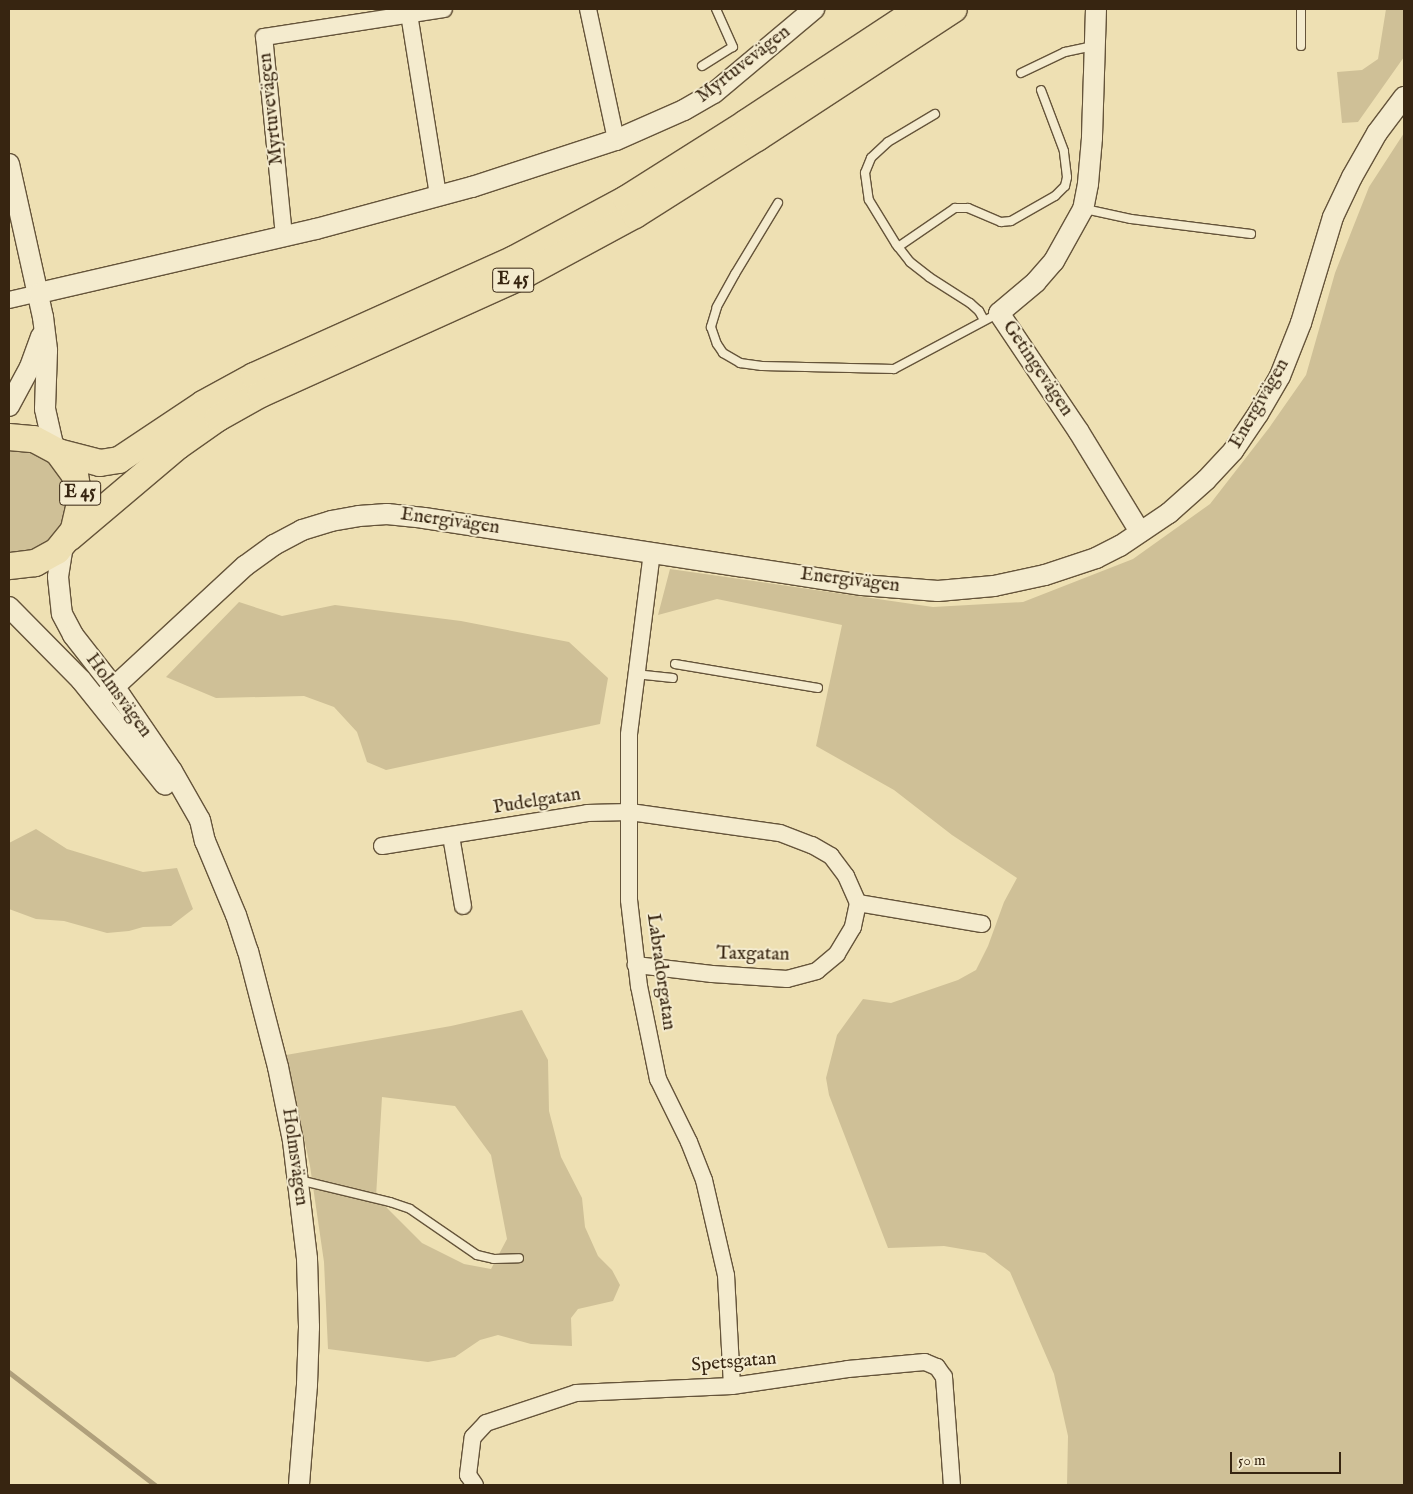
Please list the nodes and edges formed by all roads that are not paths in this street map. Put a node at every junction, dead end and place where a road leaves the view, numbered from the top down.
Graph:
1 (444, 9) edge
2 (588, 9) edge
3 (716, 9) edge
4 (814, 9) edge
5 (919, 9) edge
6 (954, 9) edge
7 (1096, 9) edge
8 (1301, 9) edge
9 (409, 14) junction
10 (1096, 46) junction
11 (1301, 46) dead end
12 (702, 66) dead end
13 (1021, 73) dead end
14 (1041, 90) dead end
15 (1404, 97) edge
16 (934, 114) dead end
17 (616, 140) junction
18 (9, 164) edge
19 (438, 196) junction
20 (778, 203) dead end
21 (1082, 208) junction
22 (1251, 234) dead end
23 (284, 236) junction
24 (898, 247) junction
25 (39, 293) junction
26 (9, 300) edge
27 (991, 316) junction
28 (43, 330) junction
29 (9, 406) edge
30 (9, 437) edge
31 (56, 451) junction
32 (1140, 532) junction
33 (66, 542) junction
34 (652, 552) junction
35 (9, 566) edge
36 (9, 607) edge
37 (675, 664) dead end
38 (635, 674) junction
39 (673, 678) dead end
40 (114, 688) junction
41 (818, 688) dead end
42 (99, 701) junction
43 (630, 812) junction
44 (450, 836) junction
45 (205, 841) junction
46 (382, 846) dead end
47 (858, 903) junction
48 (463, 906) dead end
49 (982, 924) dead end
50 (636, 965) junction
51 (299, 1180) junction
52 (519, 1258) dead end
53 (732, 1386) junction
54 (299, 1485) edge
55 (475, 1485) edge
56 (952, 1485) edge

1 - 9 street, Myrtuvevägen
2 - 17 street
3 - 12 lane, Myrtuvevägen
4 - 17 street, Myrtuvevägen
5 - 31 highway, E 45
6 - 33 highway, E 45
7 - 10 street, Getingevägen
8 - 11 lane
9 - 19 street
9 - 23 street, Myrtuvevägen
10 - 13 lane
10 - 21 street, Getingevägen
14 - 24 lane
15 - 32 street, Energivägen
16 - 24 lane
17 - 19 street, Myrtuvevägen
18 - 25 street
19 - 23 street, Myrtuvevägen
20 - 27 lane
21 - 22 lane
21 - 27 street, Getingevägen
23 - 25 street, Myrtuvevägen
24 - 27 lane
25 - 26 street, Myrtuvevägen
25 - 28 street
27 - 32 street, Getingevägen
28 - 29 street
28 - 31 street
30 - 31 highway, E 45
31 - 33 highway, E 45
32 - 34 street, Energivägen
33 - 35 highway, E 45
33 - 40 street, Holmsvägen
34 - 38 street, Labradorgatan
34 - 40 street, Energivägen
36 - 42 street, Holmsvägen
37 - 41 lane
38 - 39 lane
38 - 43 street, Labradorgatan
40 - 42 street, Energivägen
40 - 45 street, Holmsvägen
42 - 45 street, Holmsvägen
43 - 44 street, Pudelgatan
43 - 47 street
43 - 50 street, Labradorgatan
44 - 46 street, Pudelgatan
44 - 48 street
45 - 51 street, Holmsvägen
47 - 49 street
47 - 50 street, Taxgatan
50 - 53 street, Labradorgatan
51 - 52 lane
51 - 54 street, Holmsvägen
53 - 55 street, Spetsgatan
53 - 56 street, Spetsgatan

